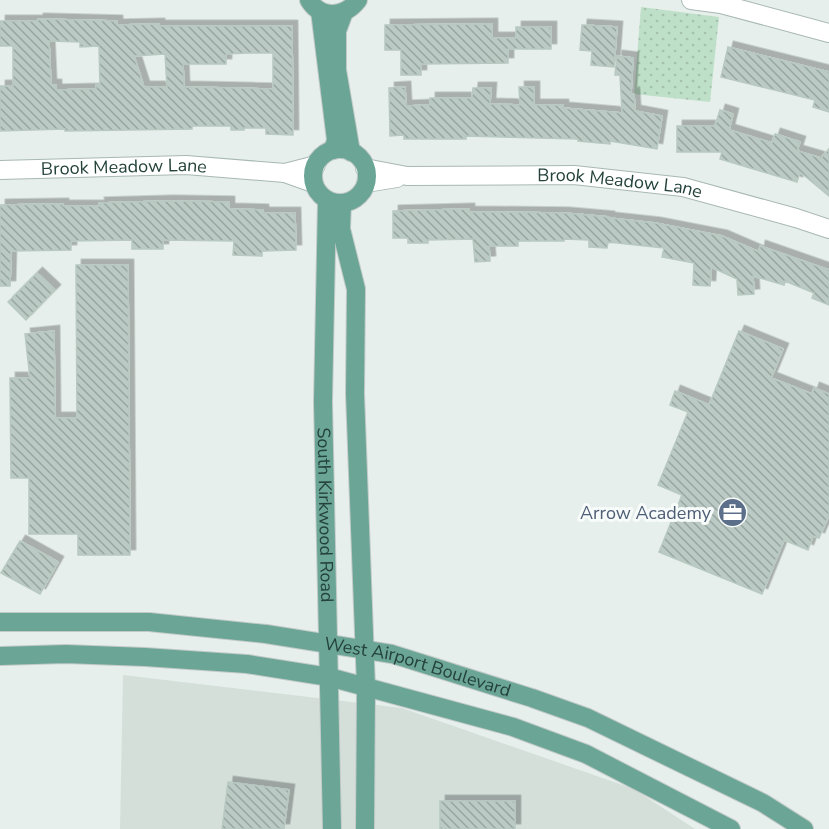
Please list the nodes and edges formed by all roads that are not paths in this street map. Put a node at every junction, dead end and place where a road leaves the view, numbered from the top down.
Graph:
1 (691, 0) edge
2 (315, 5) edge
3 (351, 6) edge
4 (829, 33) edge
5 (342, 151) junction
6 (0, 170) edge
7 (314, 174) junction
8 (366, 176) junction
9 (335, 202) junction
10 (829, 229) edge
11 (0, 622) edge
12 (329, 645) junction
13 (364, 651) junction
14 (0, 656) edge
15 (329, 677) junction
16 (366, 687) junction
17 (632, 739) junction
18 (619, 770) junction
19 (332, 829) edge
20 (365, 829) edge
21 (730, 829) edge
22 (804, 829) edge

1 - 4 street
2 - 3 main road
2 - 5 main road
3 - 5 main road
5 - 7 main road
5 - 8 main road
6 - 7 street, Brook Meadow Lane
7 - 9 main road
8 - 9 main road
8 - 10 street, Brook Meadow Lane
9 - 12 main road, South Kirkwood Road
9 - 13 main road, South Kirkwood Road
11 - 12 main road, West Airport Boulevard
12 - 13 main road, West Airport Boulevard
12 - 15 main road, South Kirkwood Road
13 - 16 main road, South Kirkwood Road
13 - 17 main road, West Airport Boulevard
14 - 15 main road, West Airport Boulevard
15 - 16 main road, West Airport Boulevard
15 - 19 main road, South Kirkwood Road
16 - 18 main road, West Airport Boulevard
16 - 20 main road, South Kirkwood Road
17 - 18 main road
17 - 22 main road, West Airport Boulevard
18 - 21 main road, West Airport Boulevard

